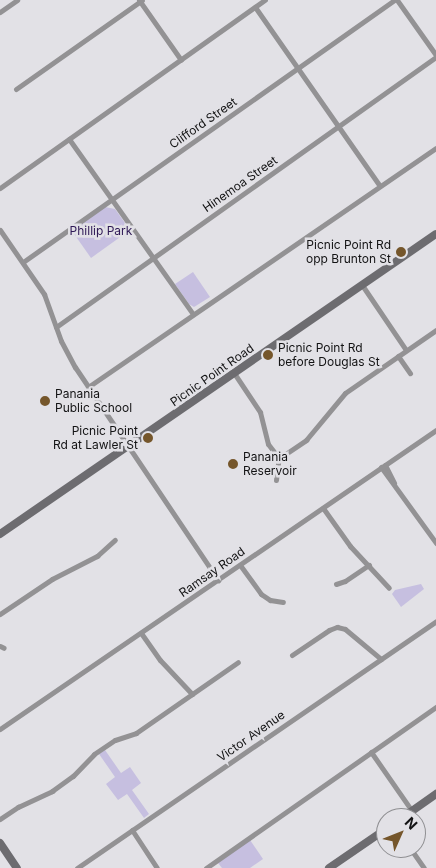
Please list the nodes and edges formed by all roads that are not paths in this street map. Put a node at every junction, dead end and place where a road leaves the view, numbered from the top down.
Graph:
1 (17, 0) edge
2 (265, 0) edge
3 (395, 0) edge
4 (140, 1) edge
5 (255, 7) junction
6 (0, 12) edge
7 (436, 56) edge
8 (181, 60) junction
9 (298, 68) junction
10 (16, 89) dead end
11 (339, 126) junction
12 (69, 139) junction
13 (436, 148) edge
14 (380, 186) junction
15 (0, 188) edge
16 (112, 200) junction
17 (0, 230) edge
18 (436, 234) edge
19 (153, 258) junction
20 (23, 262) junction
21 (362, 285) junction
22 (193, 314) junction
23 (56, 327) junction
24 (436, 330) edge
25 (406, 350) junction
26 (398, 356) junction
27 (234, 373) junction
28 (410, 373) dead end
29 (88, 387) junction
30 (436, 430) edge
31 (128, 446) junction
32 (279, 455) junction
33 (383, 466) junction
34 (276, 480) dead end
35 (323, 508) junction
36 (0, 534) edge
37 (115, 540) dead end
38 (436, 543) edge
39 (240, 565) junction
40 (369, 565) junction
41 (218, 580) junction
42 (336, 584) dead end
43 (389, 588) dead end
44 (283, 602) dead end
45 (0, 614) edge
46 (436, 621) edge
47 (141, 633) junction
48 (292, 655) dead end
49 (381, 659) junction
50 (238, 662) dead end
51 (192, 694) junction
52 (436, 708) edge
53 (0, 728) edge
54 (371, 752) junction
55 (436, 794) edge
56 (410, 808) edge
57 (416, 808) edge
58 (0, 819) edge
59 (132, 830) junction
60 (376, 836) edge
61 (0, 844) edge
62 (17, 868) edge
63 (77, 868) edge
64 (157, 868) edge
65 (206, 868) edge
66 (329, 868) edge

1 - 6 street
2 - 5 street
3 - 7 street
3 - 9 street, Clifford Street
4 - 8 street
4 - 10 street
5 - 8 street
5 - 9 street
7 - 11 street, Hinemoa Street
8 - 12 street
9 - 11 street
9 - 16 street, Clifford Street
11 - 14 street
11 - 19 street, Hinemoa Street
12 - 15 street
12 - 16 street
13 - 14 street
14 - 22 street
16 - 19 street
16 - 20 street, Clifford Street
17 - 20 street
18 - 21 street, Picnic Point Road
19 - 22 street
19 - 23 street, Hinemoa Street
20 - 23 street
21 - 25 street
21 - 27 street, Picnic Point Road
22 - 29 street
23 - 29 street
24 - 25 street
25 - 26 street
26 - 28 street
26 - 32 street
27 - 31 street, Picnic Point Road
27 - 32 street
29 - 31 street
30 - 33 street, Ramsay Road
31 - 36 street, Picnic Point Road
31 - 41 street
32 - 34 street
33 - 35 street, Ramsay Road
33 - 38 street
35 - 39 street, Ramsay Road
35 - 40 street
37 - 45 street
39 - 41 street, Ramsay Road
39 - 44 street
40 - 42 street
40 - 43 street
41 - 47 street, Ramsay Road
46 - 49 street, Victor Avenue
47 - 51 street
47 - 53 street, Ramsay Road
48 - 49 street
49 - 59 street, Victor Avenue
50 - 51 street
51 - 58 street
52 - 54 street
54 - 56 street
54 - 65 street
55 - 57 street
59 - 63 street, Victor Avenue
59 - 64 street
60 - 66 street
61 - 62 street

